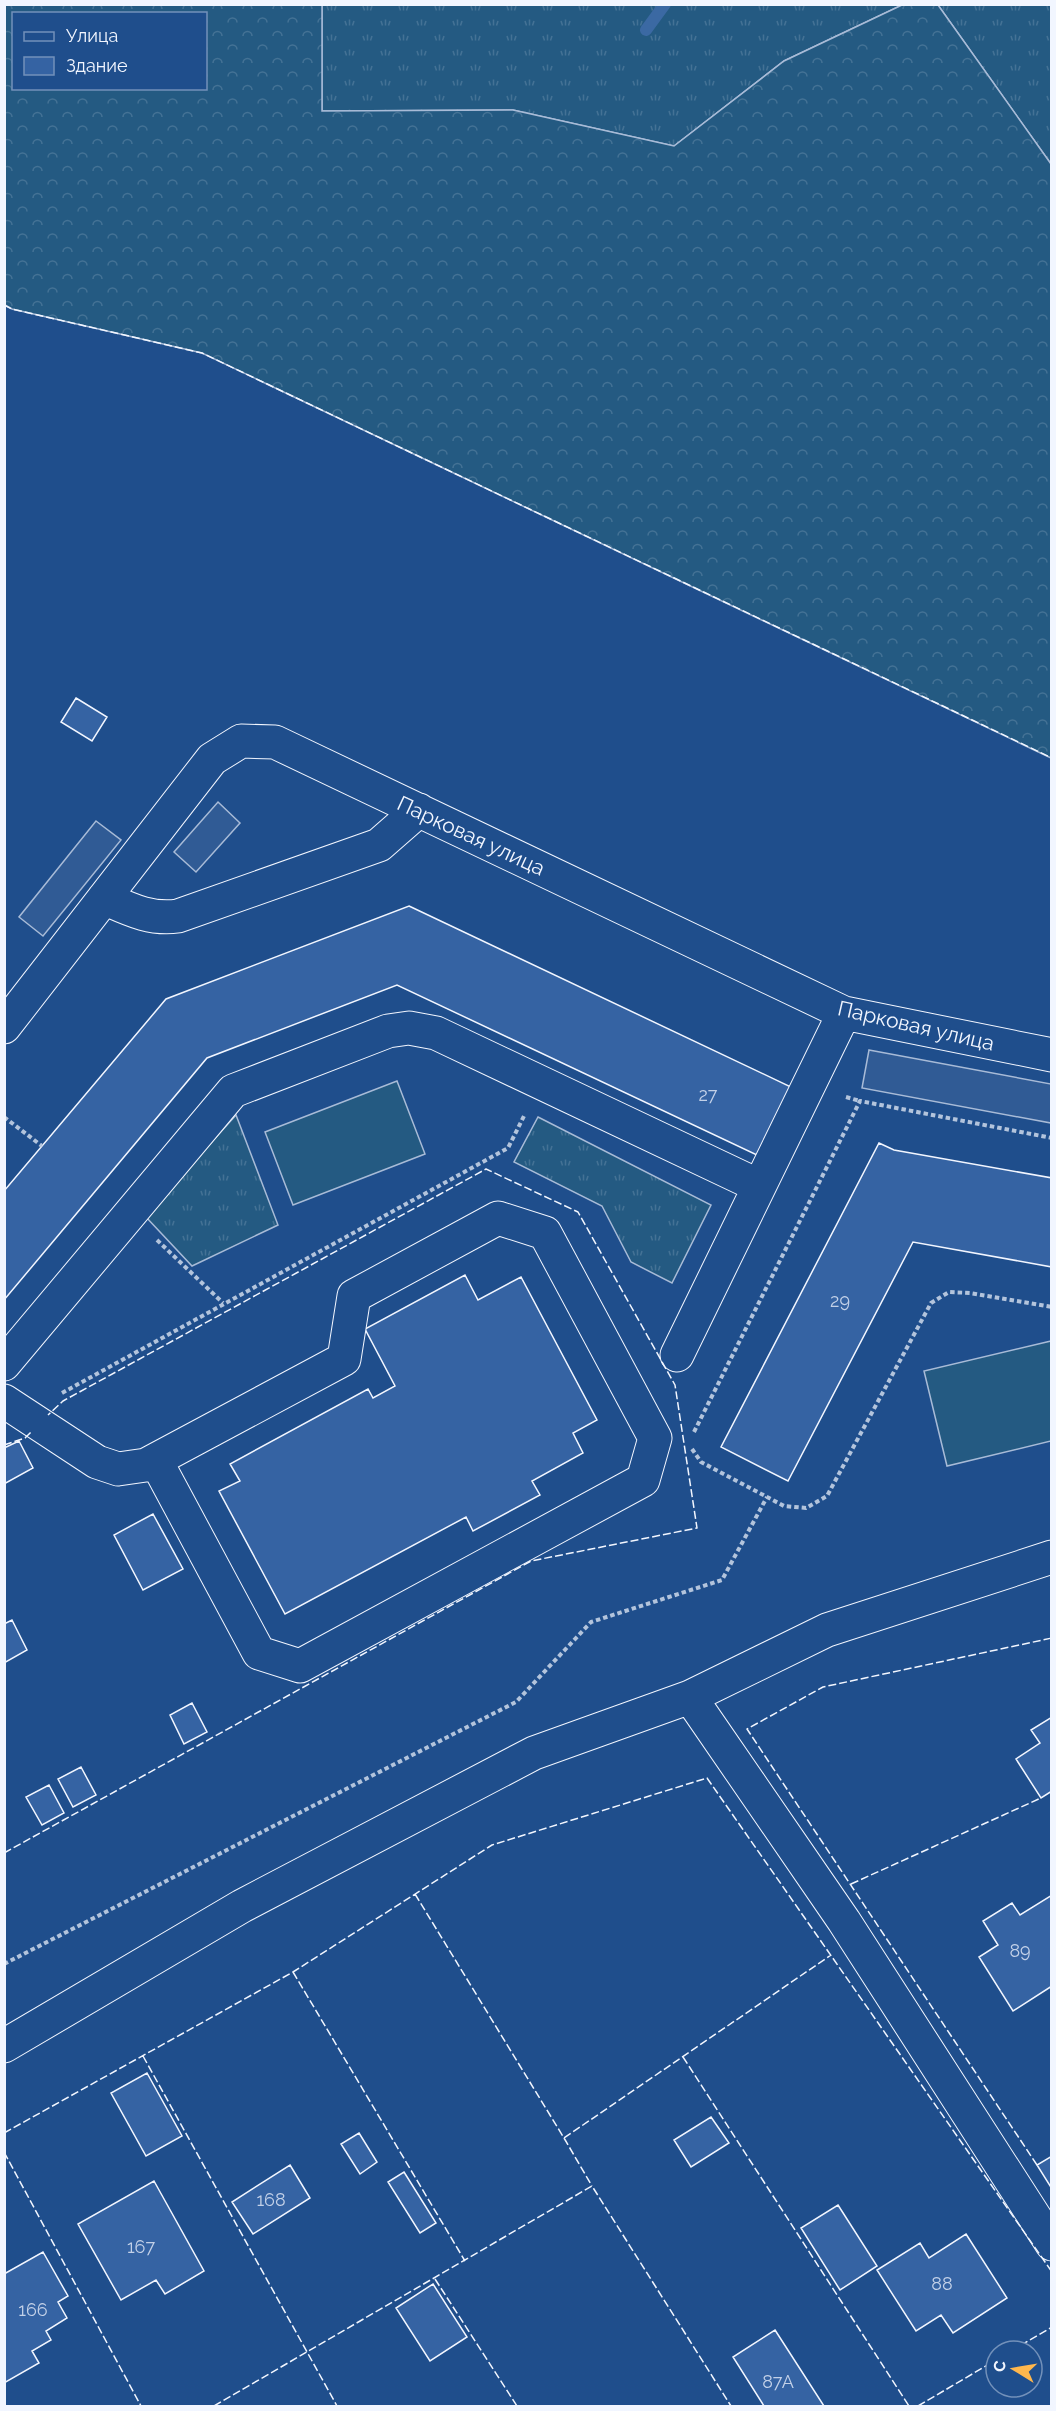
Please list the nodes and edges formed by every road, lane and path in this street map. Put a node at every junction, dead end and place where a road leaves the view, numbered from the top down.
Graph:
1 (419, 810) junction
2 (104, 898) junction
3 (844, 1013) junction
4 (4, 1027) edge
5 (1052, 1055) edge
6 (541, 1083) junction
7 (4, 1117) edge
8 (1052, 1138) edge
9 (42, 1146) dead end
10 (759, 1186) junction
11 (131, 1215) junction
12 (223, 1304) junction
13 (1052, 1307) edge
14 (677, 1355) dead end
15 (4, 1364) edge
16 (14, 1407) edge
17 (156, 1461) junction
18 (767, 1497) junction
19 (1052, 1557) edge
20 (690, 1697) junction
21 (4, 1964) edge
22 (4, 2046) edge
23 (1052, 2244) edge

1 - 2 street
1 - 2 street, Парковая улица
1 - 3 street, Парковая улица
2 - 4 street, Парковая улица
3 - 5 street, Парковая улица
3 - 10 street
6 - 10 street
6 - 11 street
6 - 12 path
7 - 9 path
8 - 18 path
10 - 14 street
11 - 12 path
11 - 15 street
12 - 16 path
13 - 18 path
16 - 17 street
17 - 17 street
18 - 21 path
19 - 20 street
20 - 22 street
20 - 23 street

